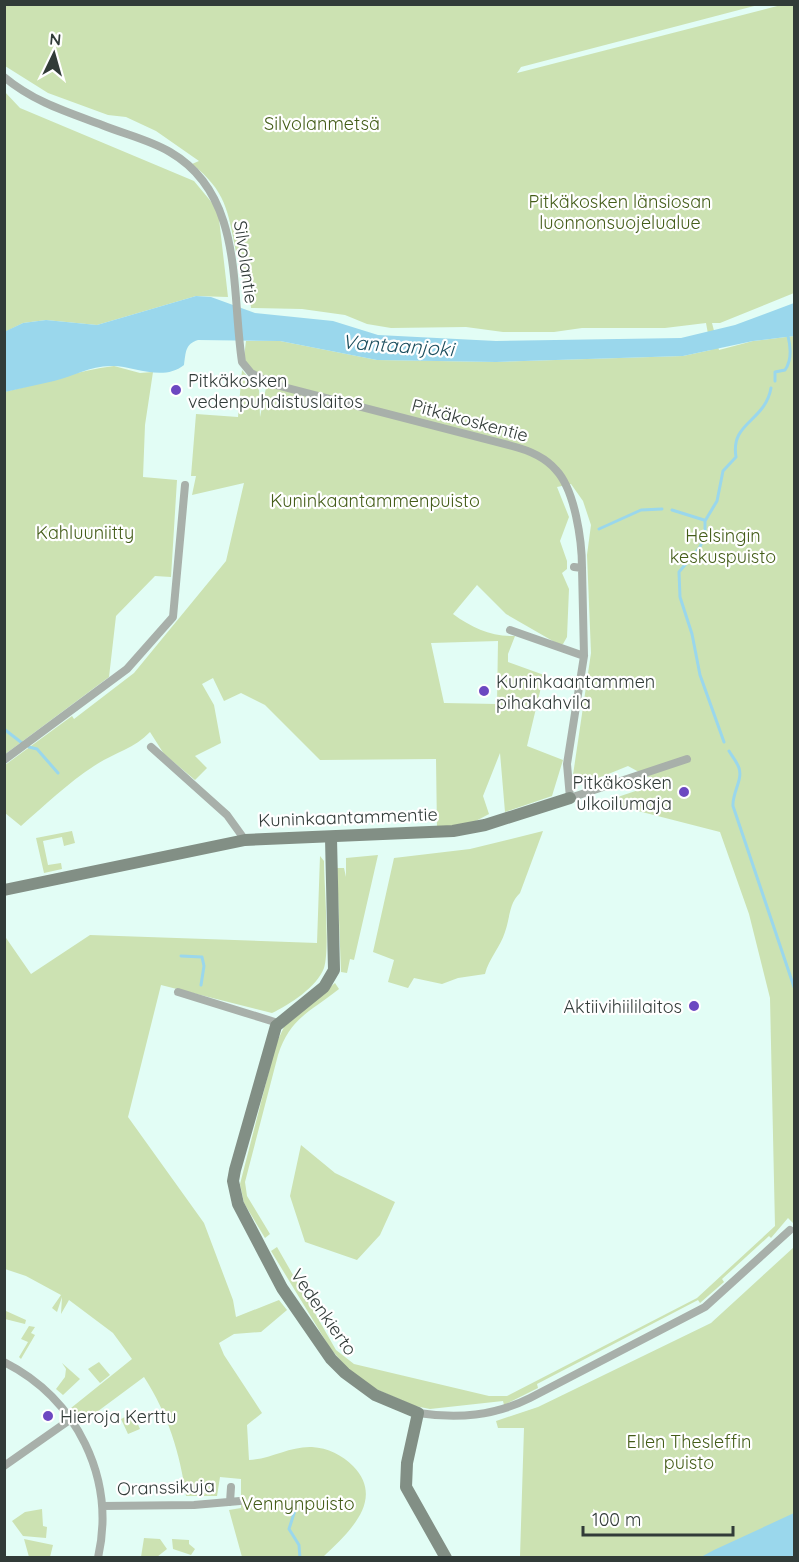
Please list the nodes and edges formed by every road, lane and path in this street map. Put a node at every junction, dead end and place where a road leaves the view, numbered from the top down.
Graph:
1 (4, 77) edge
2 (272, 384) joint
3 (184, 485) dead end
4 (510, 630) dead end
5 (584, 656) junction
6 (148, 747) dead end
7 (687, 759) dead end
8 (4, 760) edge
9 (570, 798) junction
10 (331, 838) junction
11 (245, 840) junction
12 (4, 890) edge
13 (178, 992) dead end
14 (278, 1023) junction
15 (790, 1230) dead end
16 (4, 1362) edge
17 (418, 1413) junction
18 (71, 1419) junction
19 (4, 1466) edge
20 (231, 1487) dead end
21 (240, 1501) dead end
22 (230, 1502) junction
23 (102, 1506) junction
24 (98, 1557) edge
25 (446, 1557) edge

1 - 2 street, Silvolantie
2 - 5 street, Pitkäkoskentie
3 - 8 street
4 - 5 street
5 - 9 street, Pitkäkoskentie
6 - 11 street
7 - 9 street, Kuninkaantammentie
9 - 10 street, Kuninkaantammentie
10 - 11 street, Kuninkaantammentie
10 - 14 street
11 - 12 street, Kuninkaantammentie
13 - 14 street
14 - 17 street, Vedenkierto
15 - 17 street, Vedenkierto
16 - 18 street
17 - 25 street
18 - 19 street
18 - 23 street
20 - 22 street, Oranssikuja
21 - 22 street, Oranssikuja
22 - 23 street, Oranssikuja
23 - 24 street

